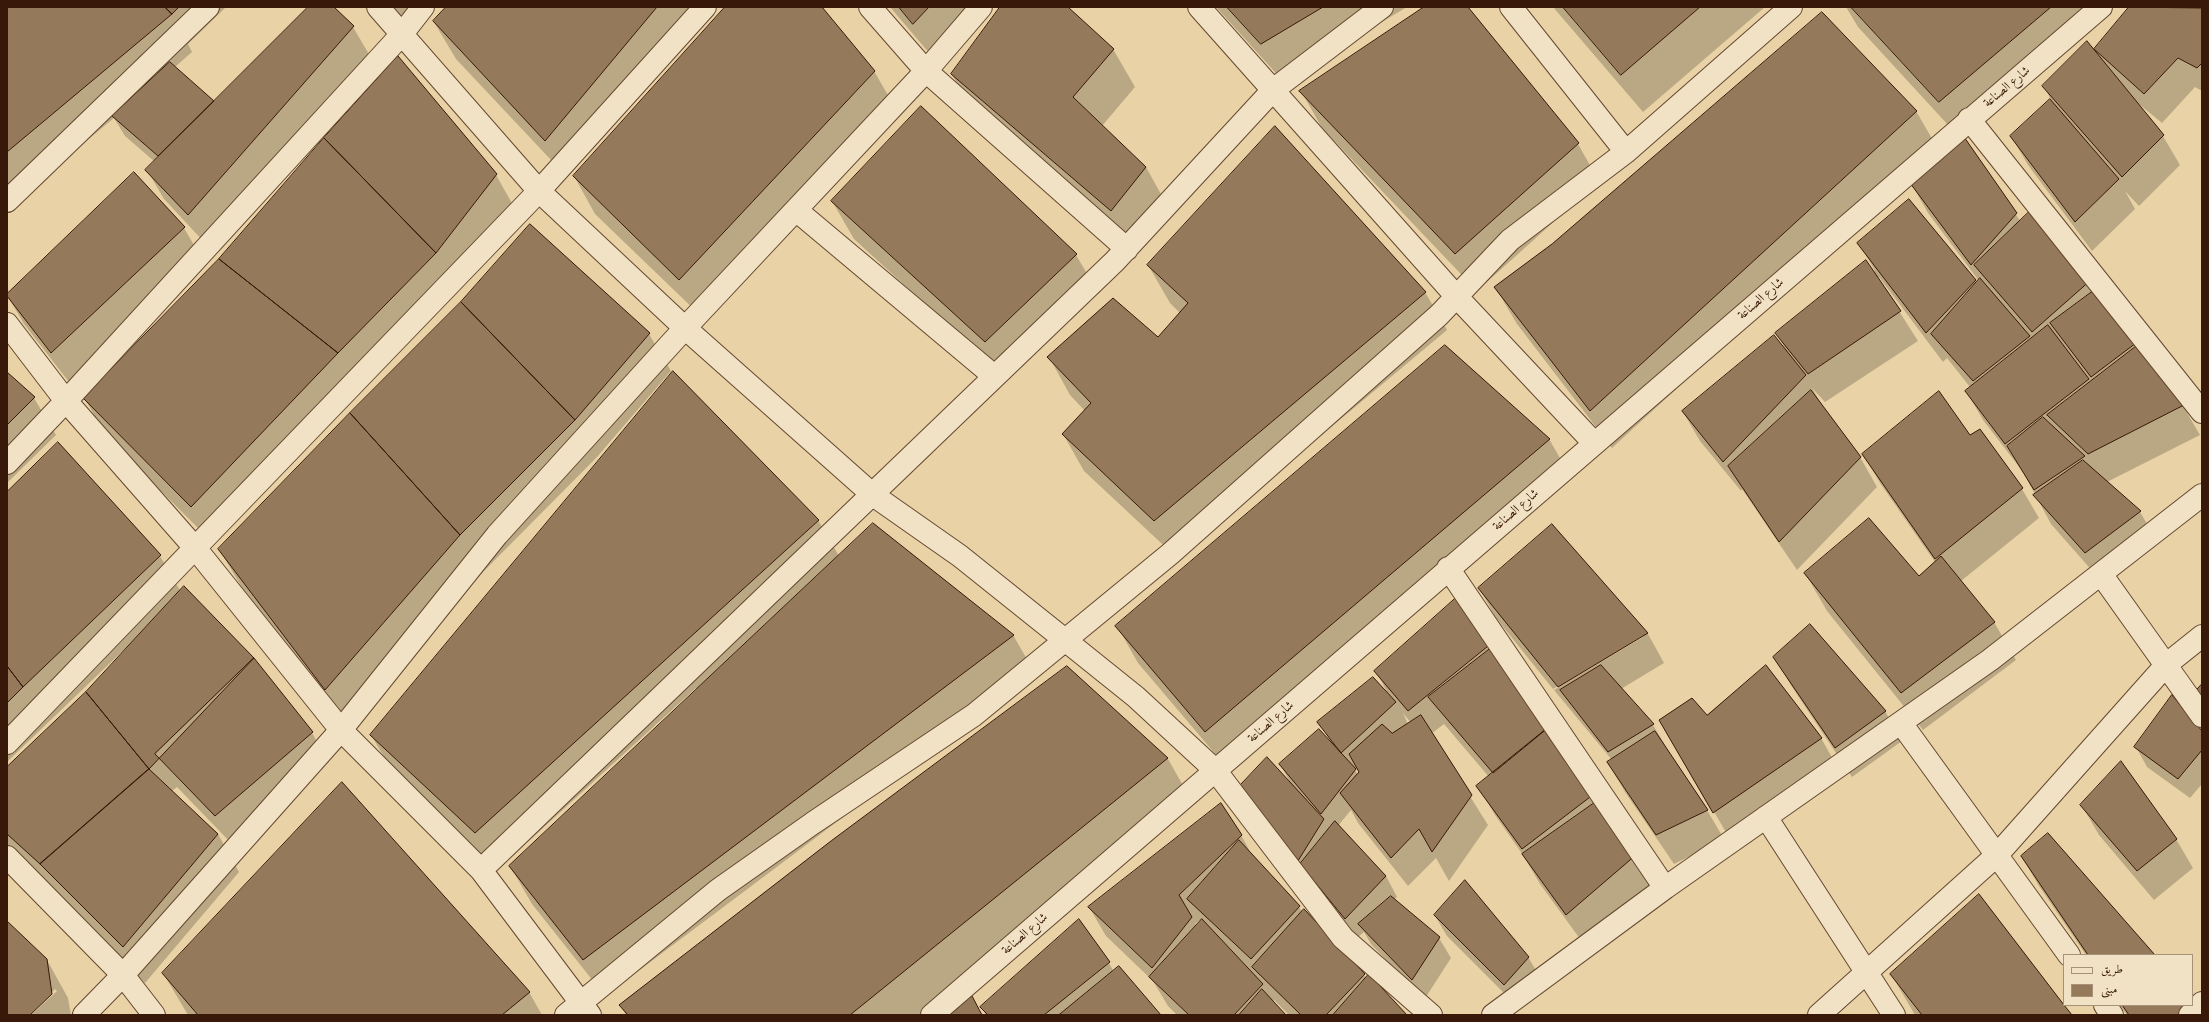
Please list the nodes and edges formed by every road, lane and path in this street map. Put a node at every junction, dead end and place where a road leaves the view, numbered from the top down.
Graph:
1 (208, 7) edge
2 (378, 7) edge
3 (423, 7) edge
4 (705, 7) edge
5 (870, 7) edge
6 (981, 7) edge
7 (1199, 7) edge
8 (1382, 7) edge
9 (1511, 7) edge
10 (1791, 7) edge
11 (2101, 7) edge
12 (402, 34) junction
13 (926, 71) junction
14 (1273, 90) junction
15 (1969, 119) junction
16 (1626, 152) junction
17 (539, 191) junction
18 (7, 201) edge
19 (796, 210) junction
20 (1127, 249) junction
21 (1456, 296) junction
22 (7, 324) edge
23 (685, 328) junction
24 (994, 376) junction
25 (66, 401) junction
26 (2202, 412) edge
27 (1594, 444) junction
28 (7, 463) edge
29 (873, 495) junction
30 (2202, 495) edge
31 (196, 549) junction
32 (1448, 568) junction
33 (2101, 574) junction
34 (2202, 636) edge
35 (1066, 640) junction
36 (2167, 664) junction
37 (2202, 716) edge
38 (1901, 723) junction
39 (341, 730) junction
40 (7, 743) edge
41 (1215, 770) junction
42 (1766, 817) junction
43 (1996, 855) junction
44 (7, 857) edge
45 (480, 870) junction
46 (1665, 888) junction
47 (2068, 954) edge
48 (1866, 972) junction
49 (123, 975) junction
50 (2202, 1003) edge
51 (2106, 1006) edge
52 (579, 1011) edge
53 (84, 1015) edge
54 (154, 1015) edge
55 (932, 1015) edge
56 (1431, 1015) edge
57 (1493, 1015) edge
58 (1819, 1015) edge
59 (1894, 1015) edge
60 (2112, 1015) edge
61 (2190, 1015) edge

1 - 18 street
2 - 12 street
3 - 12 street
4 - 17 street
5 - 13 street
6 - 13 street
7 - 14 street
8 - 14 street
9 - 16 street
10 - 16 street
11 - 15 street, شارع الصناعة
12 - 17 street
12 - 25 street
13 - 19 street
13 - 20 street
14 - 20 street
14 - 21 street
15 - 26 street
15 - 27 street, شارع الصناعة
16 - 21 street
17 - 23 street
17 - 31 street
19 - 23 street
19 - 24 street
20 - 24 street
21 - 27 street
21 - 35 street
22 - 25 street
23 - 29 street
23 - 39 street
24 - 29 street
25 - 28 street
25 - 31 street
27 - 32 street, شارع الصناعة
29 - 35 street
29 - 45 street
30 - 33 street
31 - 39 street
31 - 40 street
32 - 41 street, شارع الصناعة
32 - 46 street
33 - 36 street
33 - 38 street
34 - 36 street
35 - 41 street
35 - 52 street
36 - 37 street
36 - 43 street
38 - 42 street
38 - 43 street
39 - 45 street
39 - 49 street
41 - 55 street, شارع الصناعة
41 - 56 street
42 - 46 street
42 - 48 street
43 - 47 street
43 - 48 street
44 - 49 street
45 - 52 street
46 - 57 street
48 - 58 street
48 - 59 street
49 - 53 street
49 - 54 street
50 - 61 street
51 - 60 street

